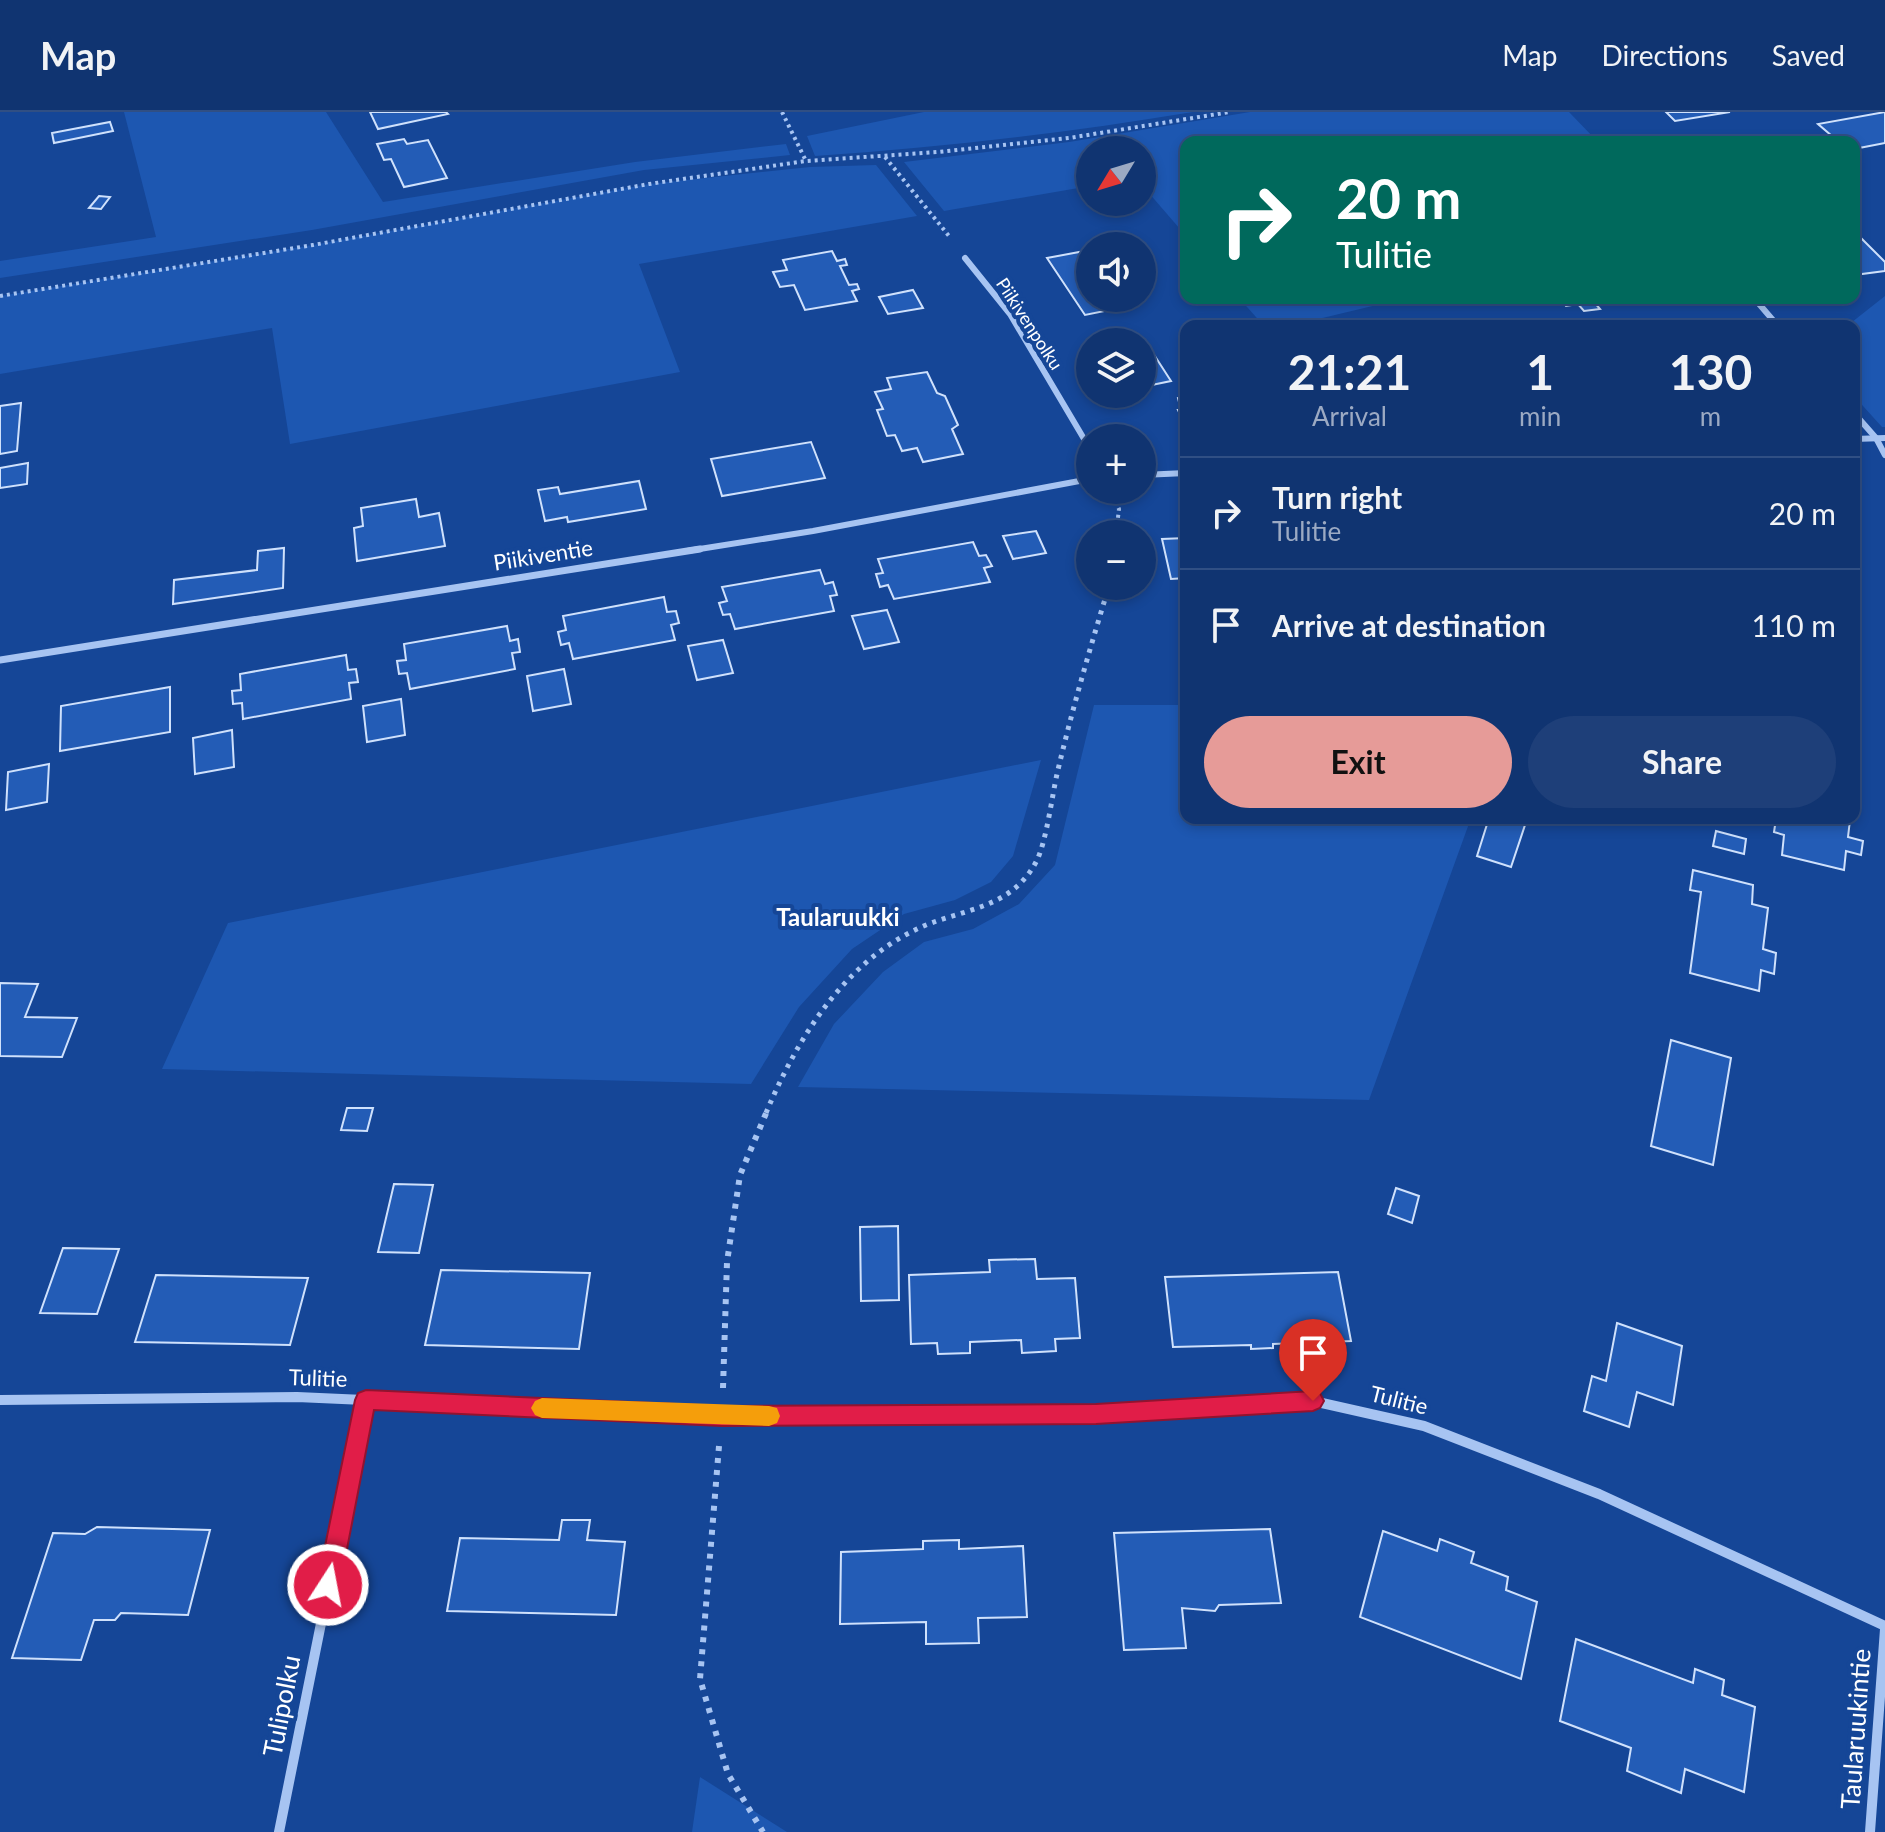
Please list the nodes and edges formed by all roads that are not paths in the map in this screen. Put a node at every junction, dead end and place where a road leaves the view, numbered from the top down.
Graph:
1 (965, 258) road end
2 (1759, 304) edge
3 (1773, 320) edge
4 (1860, 420) edge
5 (1076, 425) edge
6 (1876, 438) junction
7 (1885, 438) edge
8 (1860, 439) edge
9 (1885, 455) edge
10 (1180, 473) edge
11 (1156, 474) edge
12 (1076, 482) edge
13 (0, 660) edge
14 (0, 1400) edge
15 (366, 1400) junction
16 (1885, 1627) edge
17 (279, 1832) edge
18 (1870, 1832) edge

1 - 5 street, Piikivenpolku
2 - 3 street
4 - 6 street
6 - 7 street
6 - 8 street
6 - 9 street
10 - 11 street
12 - 13 street, Piikiventie
14 - 15 street, Tulitie
15 - 16 street, Tulitie
15 - 17 street, Tulipolku
16 - 18 street, Taularuukintie

